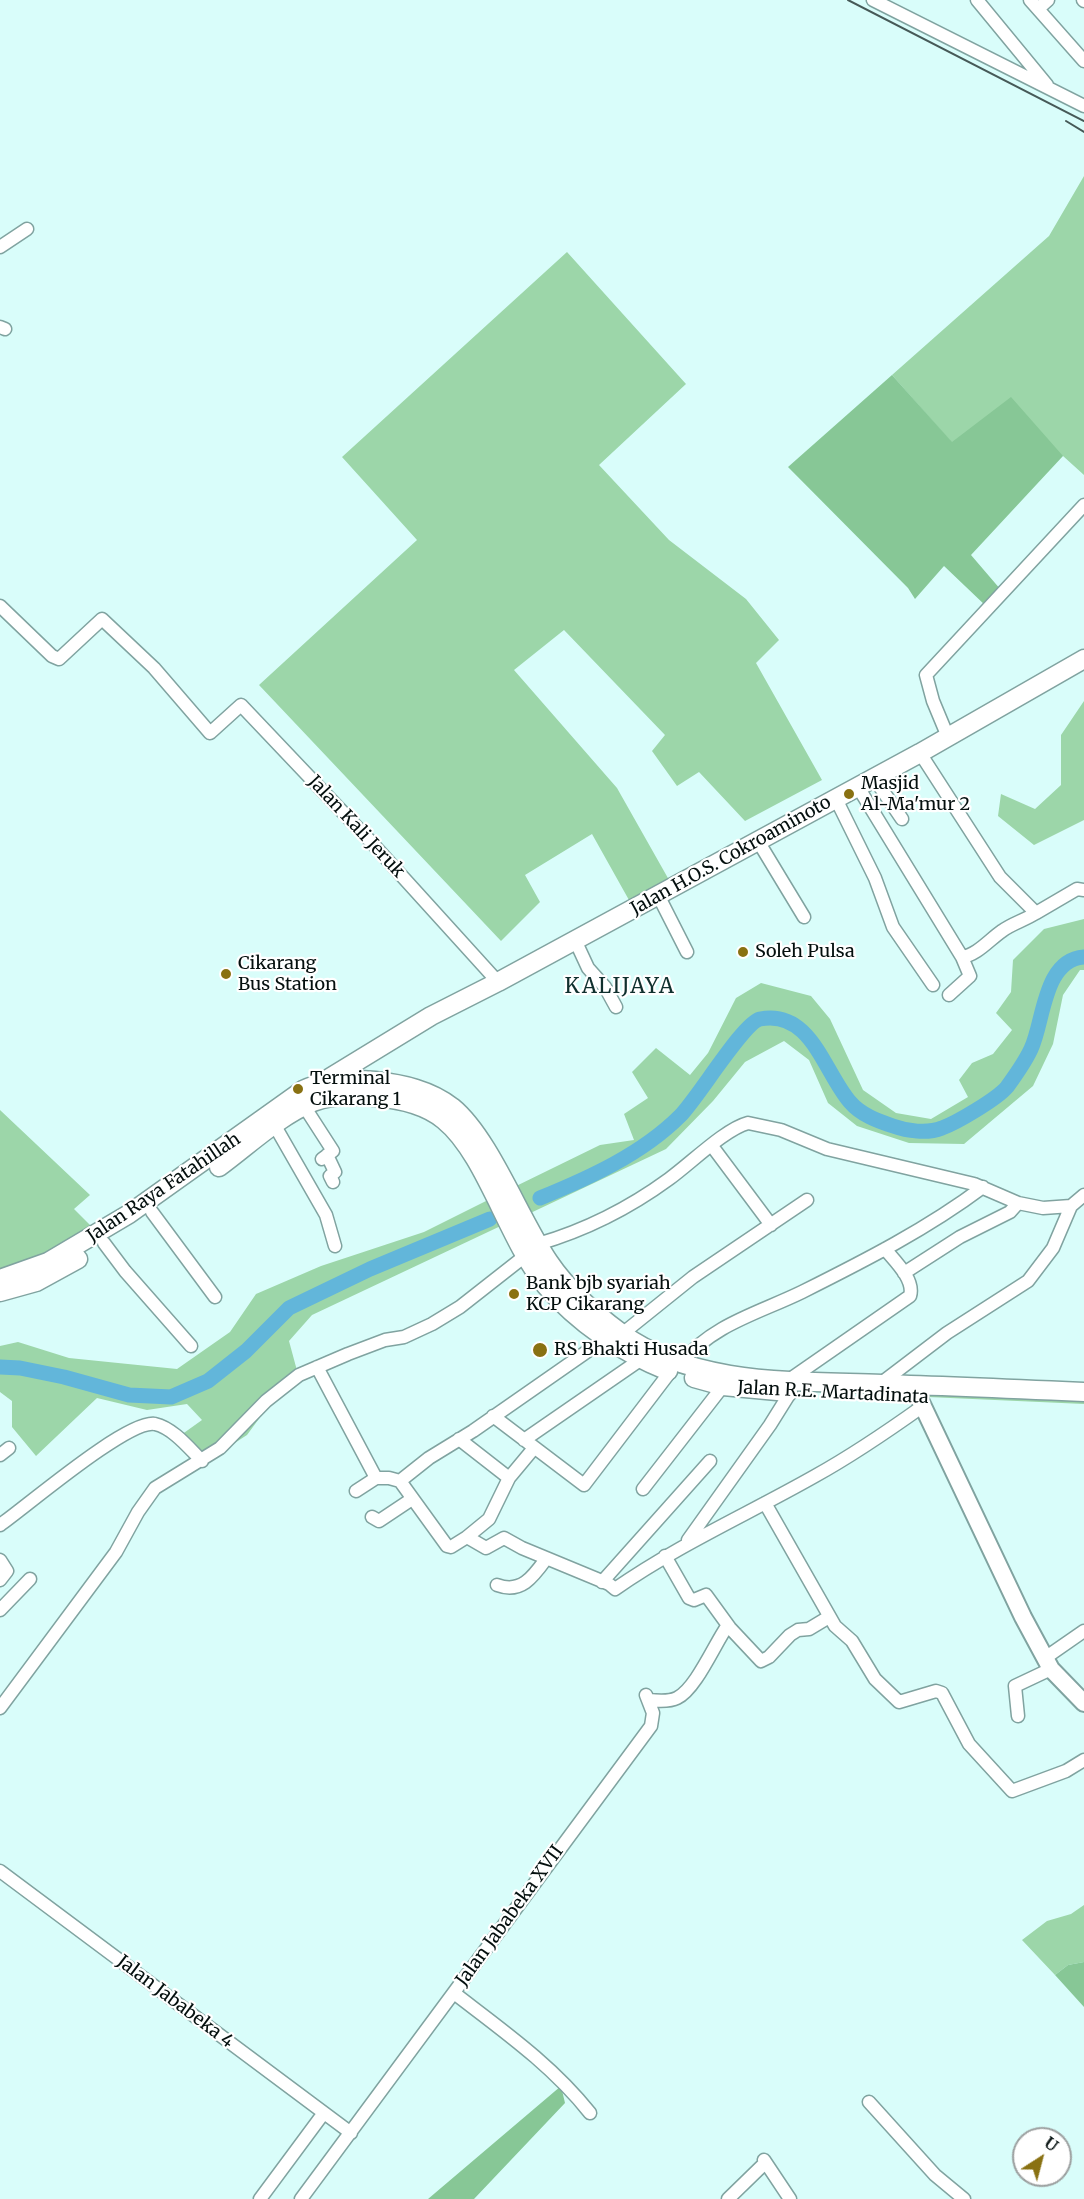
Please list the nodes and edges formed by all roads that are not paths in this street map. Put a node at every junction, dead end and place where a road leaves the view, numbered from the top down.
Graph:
1 (873, 0) edge
2 (970, 0) edge
3 (1048, 0) edge
4 (980, 3) edge
5 (1034, 4) edge
6 (1084, 61) edge
7 (1049, 87) junction
8 (1084, 106) edge
9 (27, 229) dead end
10 (0, 247) edge
11 (1084, 505) edge
12 (0, 606) edge
13 (1084, 659) edge
14 (948, 737) junction
15 (920, 753) junction
16 (866, 783) junction
17 (836, 799) junction
18 (902, 819) dead end
19 (758, 842) junction
20 (1084, 890) edge
21 (658, 895) junction
22 (1036, 913) junction
23 (804, 917) dead end
24 (575, 940) junction
25 (687, 952) dead end
26 (962, 957) junction
27 (498, 982) junction
28 (933, 985) dead end
29 (949, 995) dead end
30 (616, 1007) dead end
31 (376, 1051) junction
32 (386, 1082) junction
33 (314, 1097) junction
34 (275, 1126) junction
35 (712, 1146) junction
36 (479, 1154) junction
37 (333, 1182) dead end
38 (983, 1186) junction
39 (1084, 1195) edge
40 (807, 1200) dead end
41 (1018, 1203) junction
42 (1071, 1206) junction
43 (152, 1212) junction
44 (771, 1226) junction
45 (104, 1243) junction
46 (335, 1246) dead end
47 (885, 1249) junction
48 (531, 1250) junction
49 (904, 1273) junction
50 (0, 1279) edge
51 (0, 1292) edge
52 (215, 1297) dead end
53 (614, 1336) junction
54 (191, 1346) dead end
55 (640, 1360) junction
56 (317, 1367) junction
57 (676, 1367) junction
58 (880, 1384) junction
59 (723, 1386) junction
60 (789, 1386) junction
61 (1084, 1392) edge
62 (921, 1402) junction
63 (1084, 1404) edge
64 (493, 1416) junction
65 (459, 1439) junction
66 (529, 1444) junction
67 (202, 1461) junction
68 (710, 1461) dead end
69 (376, 1478) junction
70 (509, 1478) junction
71 (400, 1481) junction
72 (644, 1489) dead end
73 (356, 1491) dead end
74 (412, 1499) junction
75 (765, 1503) junction
76 (372, 1518) dead end
77 (0, 1526) edge
78 (467, 1538) junction
79 (686, 1543) junction
80 (665, 1556) junction
81 (546, 1559) junction
82 (0, 1560) edge
83 (30, 1579) dead end
84 (0, 1580) edge
85 (602, 1582) junction
86 (497, 1585) dead end
87 (0, 1610) edge
88 (829, 1617) junction
89 (728, 1625) junction
90 (1084, 1631) edge
91 (1048, 1664) junction
92 (1084, 1703) edge
93 (0, 1708) edge
94 (1018, 1716) dead end
95 (1084, 1760) edge
96 (0, 1870) edge
97 (454, 1993) junction
98 (869, 2102) dead end
99 (590, 2113) dead end
100 (323, 2114) junction
101 (351, 2133) junction
102 (260, 2199) edge
103 (301, 2199) edge
104 (728, 2199) edge
105 (790, 2199) edge
106 (964, 2199) edge

1 - 7 street
2 - 4 street
3 - 5 street
4 - 7 street
5 - 6 street
7 - 8 street
9 - 10 street
11 - 14 street
12 - 27 street, Jalan Kali Jeruk
13 - 14 highway, Jalan H.O.S. Cokroaminoto
14 - 15 highway, Jalan H.O.S. Cokroaminoto
15 - 16 highway, Jalan H.O.S. Cokroaminoto
15 - 22 street
16 - 17 highway, Jalan H.O.S. Cokroaminoto
16 - 18 street
16 - 26 street
17 - 19 highway, Jalan H.O.S. Cokroaminoto
17 - 28 street
19 - 21 highway, Jalan H.O.S. Cokroaminoto
19 - 23 street
20 - 22 street
21 - 24 highway, Jalan H.O.S. Cokroaminoto
21 - 25 street
22 - 26 street
24 - 27 highway, Jalan H.O.S. Cokroaminoto
24 - 30 street
26 - 29 street
27 - 31 highway, Jalan H.O.S. Cokroaminoto
31 - 32 highway
31 - 33 highway, Jalan H.O.S. Cokroaminoto
32 - 33 highway, Jalan R.E. Martadinata
32 - 36 highway, Jalan R.E. Martadinata
33 - 34 highway, Jalan Raya Fatahillah
33 - 36 highway, Jalan R.E. Martadinata
33 - 37 street
33 - 50 highway, Jalan Raya Fatahillah
34 - 43 highway, Jalan Raya Fatahillah
34 - 46 street
35 - 38 street
35 - 44 street
35 - 48 street
36 - 48 highway, Jalan R.E. Martadinata
38 - 41 street
38 - 47 street
39 - 42 street
40 - 44 street
41 - 42 street
41 - 49 street
42 - 58 street
43 - 45 highway, Jalan Raya Fatahillah
43 - 52 street
44 - 53 street
45 - 51 highway, Jalan Raya Fatahillah
45 - 54 street
47 - 49 street
47 - 57 street
48 - 53 highway, Jalan R.E. Martadinata
48 - 56 street
49 - 60 street
53 - 55 highway, Jalan R.E. Martadinata
53 - 57 highway, Jalan R.E. Martadinata
53 - 64 street
55 - 57 highway, Jalan R.E. Martadinata
55 - 66 street
56 - 67 street
56 - 69 street
57 - 59 highway, Jalan R.E. Martadinata
57 - 60 highway, Jalan R.E. Martadinata
57 - 66 street
58 - 60 highway, Jalan R.E. Martadinata
58 - 61 highway, Jalan R.E. Martadinata
59 - 60 highway, Jalan R.E. Martadinata
59 - 72 street
60 - 62 highway, Jalan R.E. Martadinata
60 - 79 street
62 - 63 highway, Jalan R.E. Martadinata
62 - 75 street
62 - 91 main road
64 - 65 street
64 - 66 street
65 - 70 street
65 - 71 street
66 - 70 street
67 - 77 street
67 - 93 street
68 - 85 street
69 - 71 street
69 - 73 street
70 - 78 street
71 - 74 street
74 - 76 street
74 - 78 street
75 - 79 street
75 - 88 street
78 - 81 street
79 - 80 street
80 - 85 street
80 - 89 street
81 - 85 street
81 - 86 street
82 - 84 street
83 - 87 street
88 - 89 street
88 - 95 street
89 - 97 street, Jalan Jababeka XVII
90 - 91 street
91 - 92 main road
91 - 94 street
96 - 100 street, Jalan Jababeka 4
97 - 99 street
97 - 101 street, Jalan Jababeka XVII
98 - 106 street
100 - 101 street, Jalan Jababeka 4
100 - 102 street
101 - 103 street, Jalan Jababeka XVII
104 - 105 street

